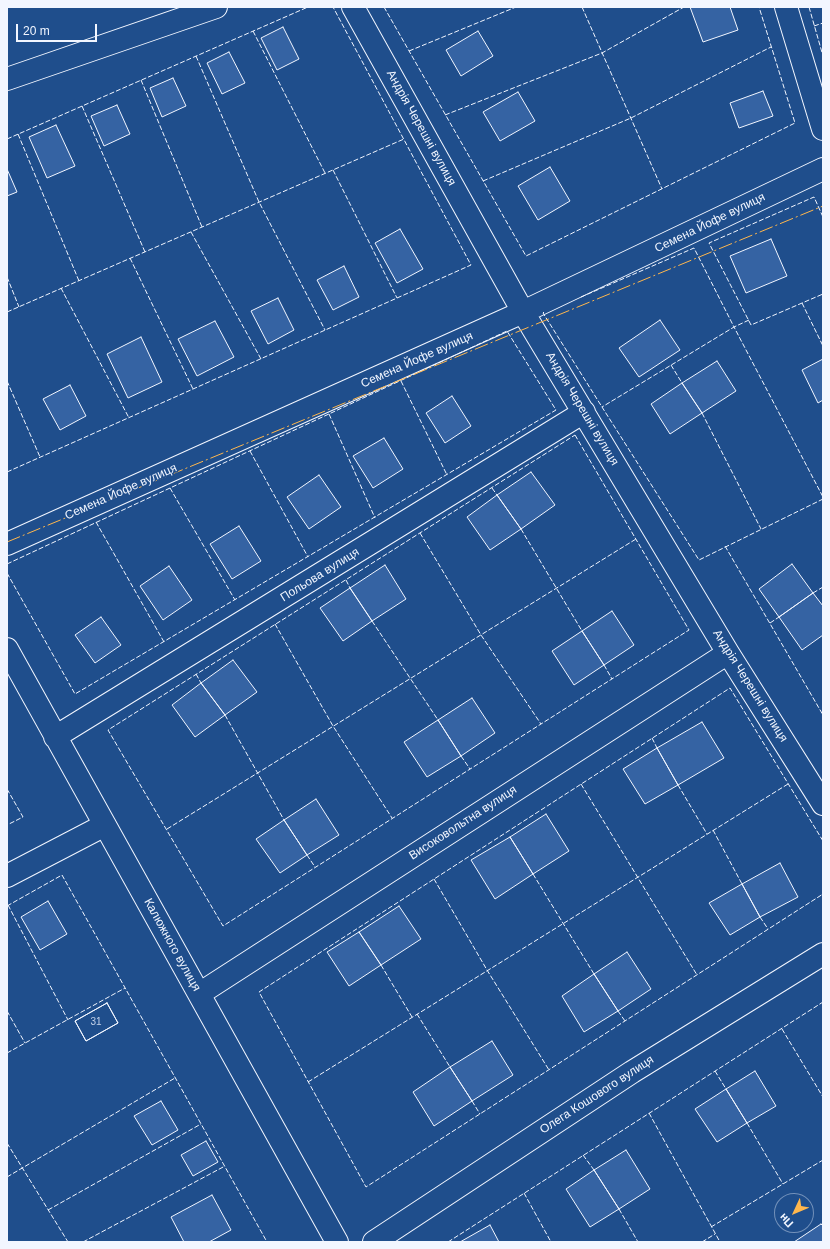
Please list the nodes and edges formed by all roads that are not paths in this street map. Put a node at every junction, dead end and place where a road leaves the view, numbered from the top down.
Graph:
1 (216, 7) edge
2 (353, 7) edge
3 (786, 7) edge
4 (7, 80) edge
5 (823, 129) edge
6 (823, 169) edge
7 (523, 312) junction
8 (584, 412) junction
9 (7, 544) edge
10 (7, 649) edge
11 (728, 653) junction
12 (55, 737) junction
13 (823, 804) edge
14 (105, 825) junction
15 (7, 876) edge
16 (823, 954) edge
17 (199, 994) junction
18 (337, 1242) edge
19 (374, 1242) edge

1 - 4 street
2 - 7 street, Андрія Черешні вулиця
3 - 5 street
6 - 7 street, Семена Йофе вулиця
7 - 8 street, Андрія Черешні вулиця
7 - 9 street, Семена Йофе вулиця
8 - 11 street, Андрія Черешні вулиця
8 - 12 street, Польова вулиця
10 - 12 street, Калюжного вулиця
11 - 13 street, Андрія Черешні вулиця
11 - 17 street, Високовольтна вулиця
12 - 14 street, Калюжного вулиця
14 - 15 street
14 - 17 street, Калюжного вулиця
16 - 19 street, Олега Кошового вулиця
17 - 18 street, Калюжного вулиця

